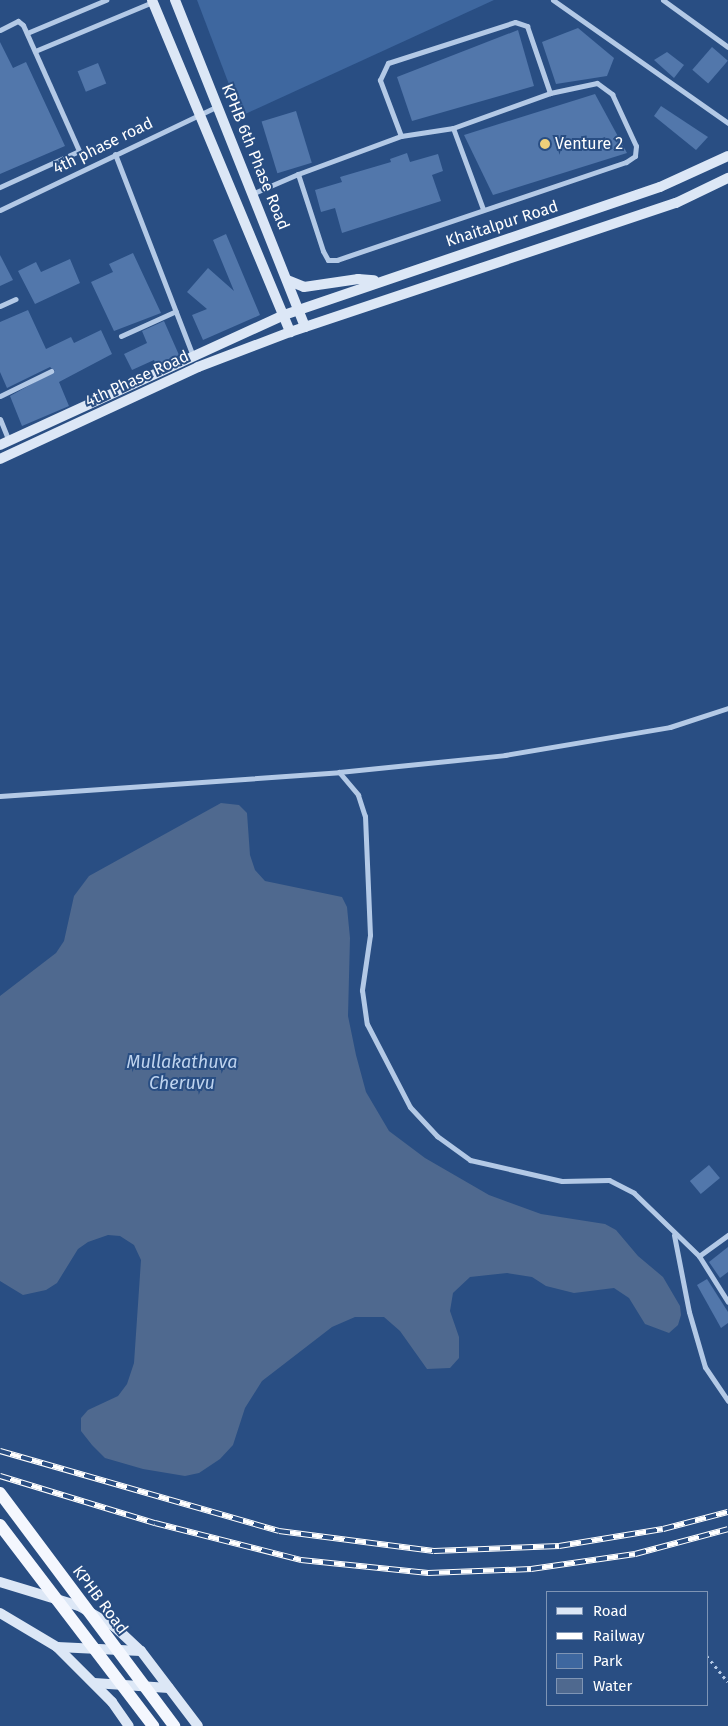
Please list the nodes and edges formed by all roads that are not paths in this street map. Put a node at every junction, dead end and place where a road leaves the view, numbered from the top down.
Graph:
1 (106, 0) edge
2 (175, 0) edge
3 (554, 0) edge
4 (663, 0) edge
5 (152, 1) edge
6 (0, 30) edge
7 (27, 33) junction
8 (728, 47) edge
9 (35, 51) junction
10 (550, 93) junction
11 (218, 106) junction
12 (197, 115) junction
13 (728, 123) edge
14 (453, 128) junction
15 (401, 136) junction
16 (115, 154) junction
17 (728, 156) edge
18 (298, 174) junction
19 (728, 178) edge
20 (0, 187) edge
21 (254, 193) junction
22 (483, 209) junction
23 (0, 210) edge
24 (287, 280) junction
25 (379, 281) junction
26 (16, 298) dead end
27 (0, 306) edge
28 (298, 310) junction
29 (176, 311) junction
30 (284, 315) junction
31 (305, 327) junction
32 (290, 332) junction
33 (121, 336) dead end
34 (193, 356) junction
35 (51, 372) dead end
36 (0, 396) edge
37 (0, 419) edge
38 (5, 443) edge
39 (0, 459) edge
40 (728, 708) edge
41 (339, 772) junction
42 (0, 796) edge
43 (674, 1234) junction
44 (728, 1235) edge
45 (699, 1256) junction
46 (728, 1302) edge
47 (728, 1401) edge
48 (0, 1493) edge
49 (0, 1525) edge
50 (0, 1582) edge
51 (0, 1613) edge
52 (57, 1647) junction
53 (141, 1651) junction
54 (94, 1683) junction
55 (169, 1688) junction
56 (129, 1726) edge
57 (153, 1726) edge
58 (174, 1726) edge
59 (198, 1726) edge

1 - 7 street
2 - 11 street, KPHB 6th Phase Road
3 - 13 street
4 - 8 street
5 - 9 street
5 - 12 street
6 - 7 street
7 - 9 street
9 - 20 street
10 - 14 street
10 - 15 street
10 - 22 street
11 - 12 street, 4th phase road
11 - 21 street, KPHB 6th Phase Road
12 - 16 street, 4th phase road
12 - 30 street
14 - 15 street
14 - 22 street
15 - 18 street
16 - 23 street, 4th phase road
16 - 29 street
17 - 25 street, Khaitalpur Road
18 - 21 street
18 - 22 street
19 - 31 street
21 - 24 street, KPHB 6th Phase Road
24 - 25 street
24 - 28 street, KPHB 6th Phase Road
25 - 28 street, Khaitalpur Road
26 - 27 street
28 - 30 street, Khaitalpur Road
28 - 31 street, KPHB 6th Phase Road
29 - 33 street
29 - 34 street
30 - 32 street
30 - 34 street, 4th Phase Road
31 - 32 street
32 - 39 street, 4th Phase Road
34 - 38 street, 4th Phase Road
35 - 36 street
37 - 38 street
40 - 41 street
41 - 42 street
41 - 43 street
43 - 45 street
43 - 47 street
44 - 45 street
45 - 46 street
48 - 58 main road, KPHB Road, bridge
49 - 57 main road, KPHB Road, bridge
50 - 53 street
51 - 52 street
52 - 53 street
52 - 54 street
53 - 55 street
54 - 55 street
54 - 56 street
55 - 59 street

